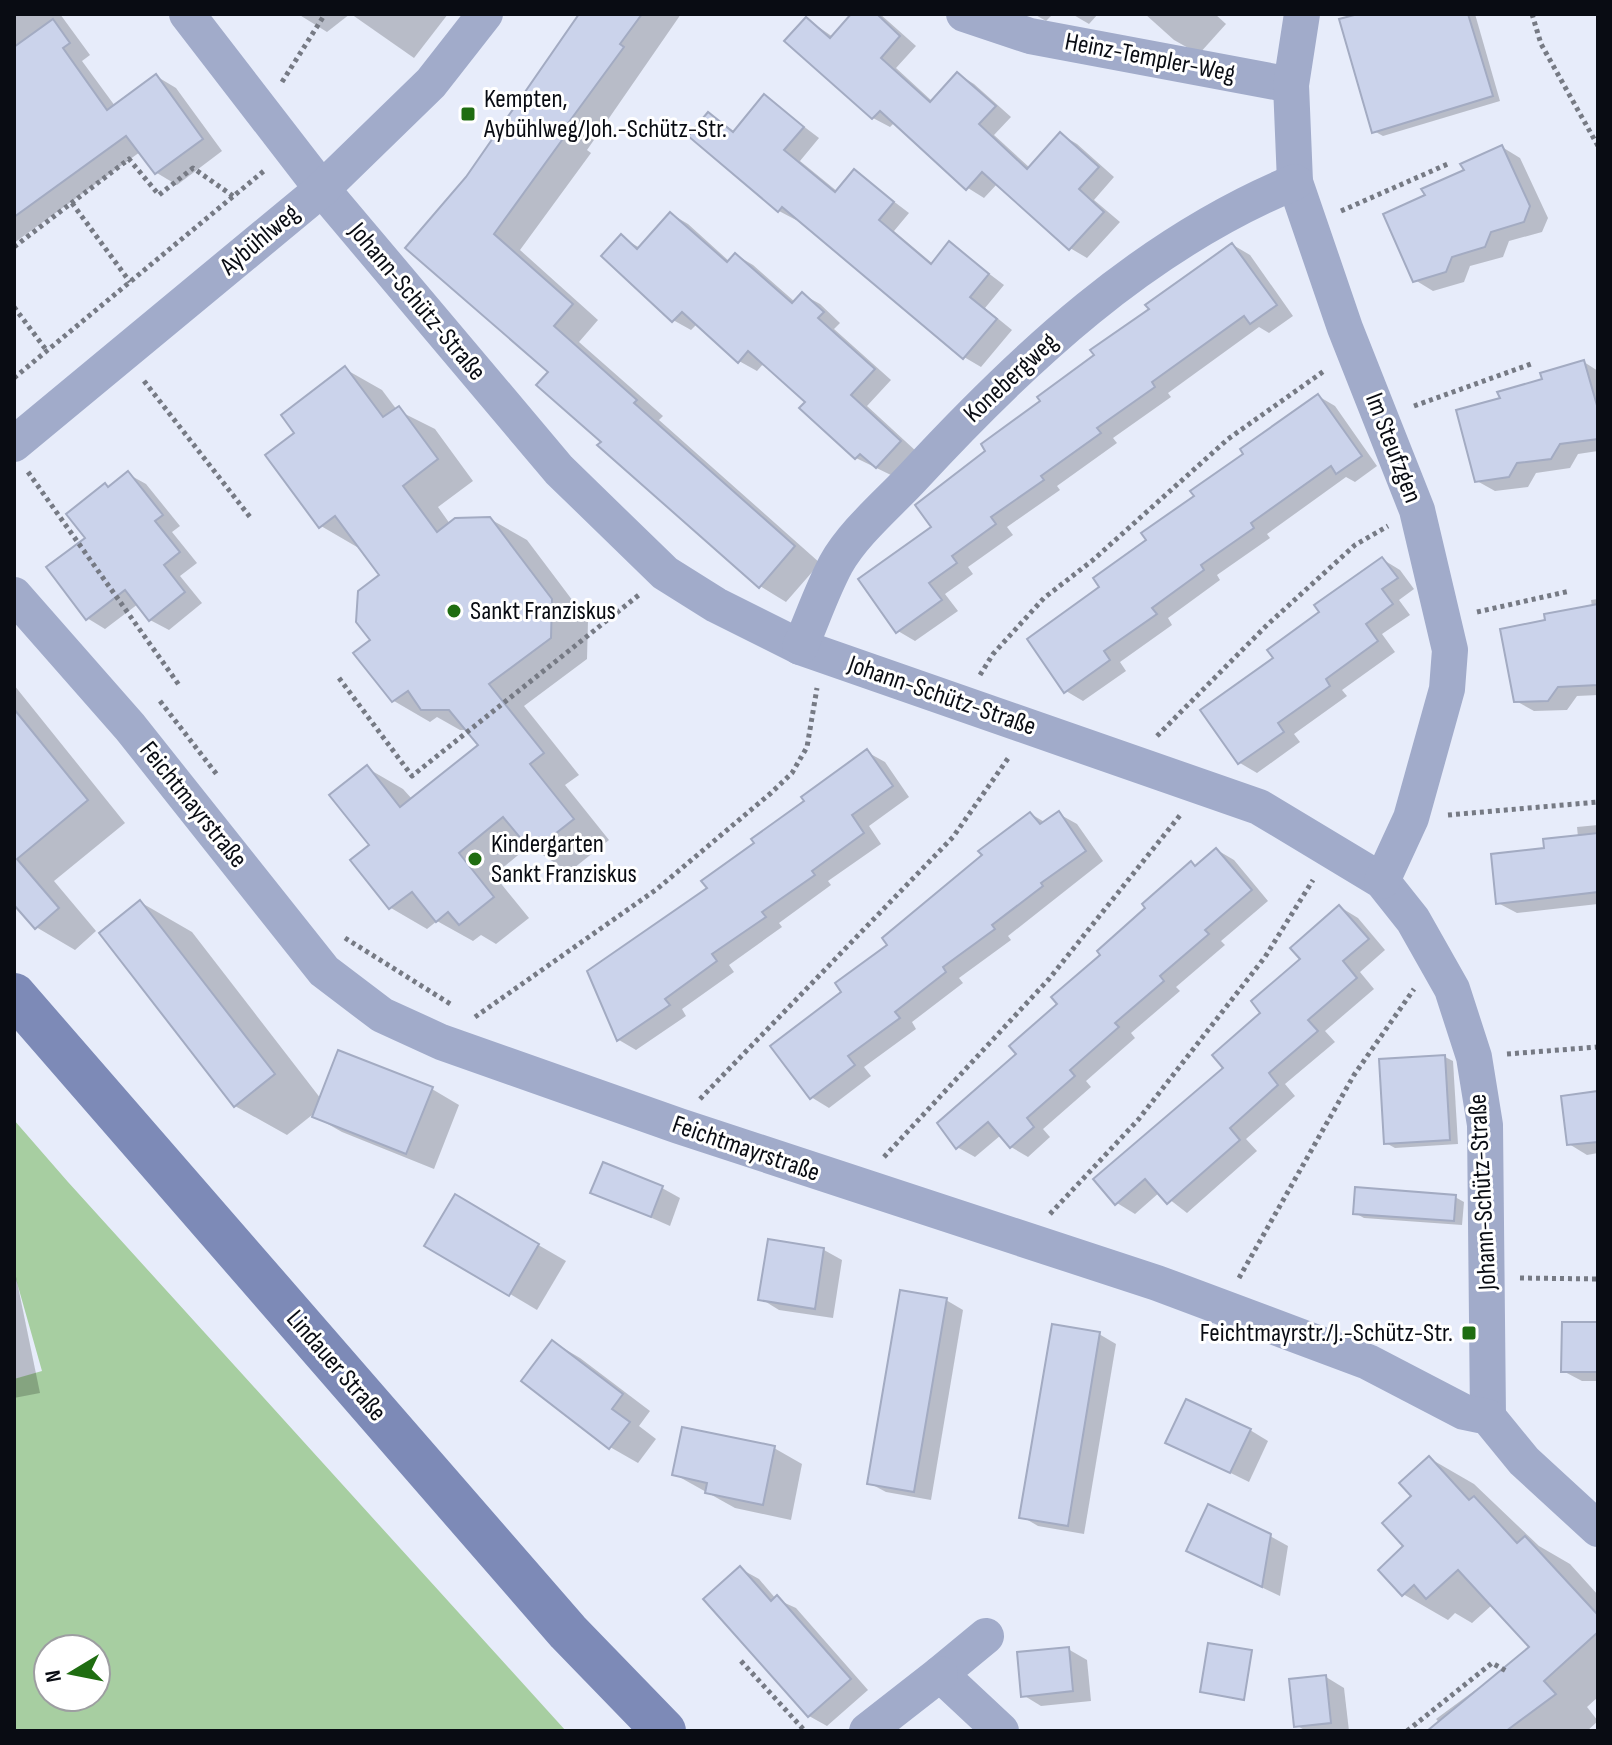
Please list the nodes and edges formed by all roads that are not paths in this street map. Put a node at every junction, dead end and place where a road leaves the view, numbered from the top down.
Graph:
1 (187, 14) edge
2 (485, 14) edge
3 (964, 14) edge
4 (1302, 14) edge
5 (1291, 85) junction
6 (1295, 182) junction
7 (322, 189) junction
8 (19, 454) edge
9 (14, 595) edge
10 (813, 652) junction
11 (1382, 881) junction
12 (14, 995) edge
13 (1488, 1417) junction
14 (1598, 1529) edge
15 (986, 1636) dead end
16 (940, 1674) junction
17 (664, 1731) edge
18 (867, 1731) edge
19 (1001, 1731) edge

1 - 7 street, Johann-Schütz-Straße
2 - 7 street, Aybühlweg
3 - 5 street, Heinz-Templer-Weg
4 - 5 street, Im Steufzgen
5 - 6 street, Im Steufzgen
6 - 10 street, Konebergweg
6 - 11 street, Im Steufzgen
7 - 8 street, Aybühlweg
7 - 10 street, Johann-Schütz-Straße
9 - 13 street, Feichtmayrstraße
10 - 11 street, Johann-Schütz-Straße
11 - 13 street, Johann-Schütz-Straße
12 - 17 main road, Lindauer Straße
13 - 14 street
15 - 16 street
16 - 18 street
16 - 19 street

